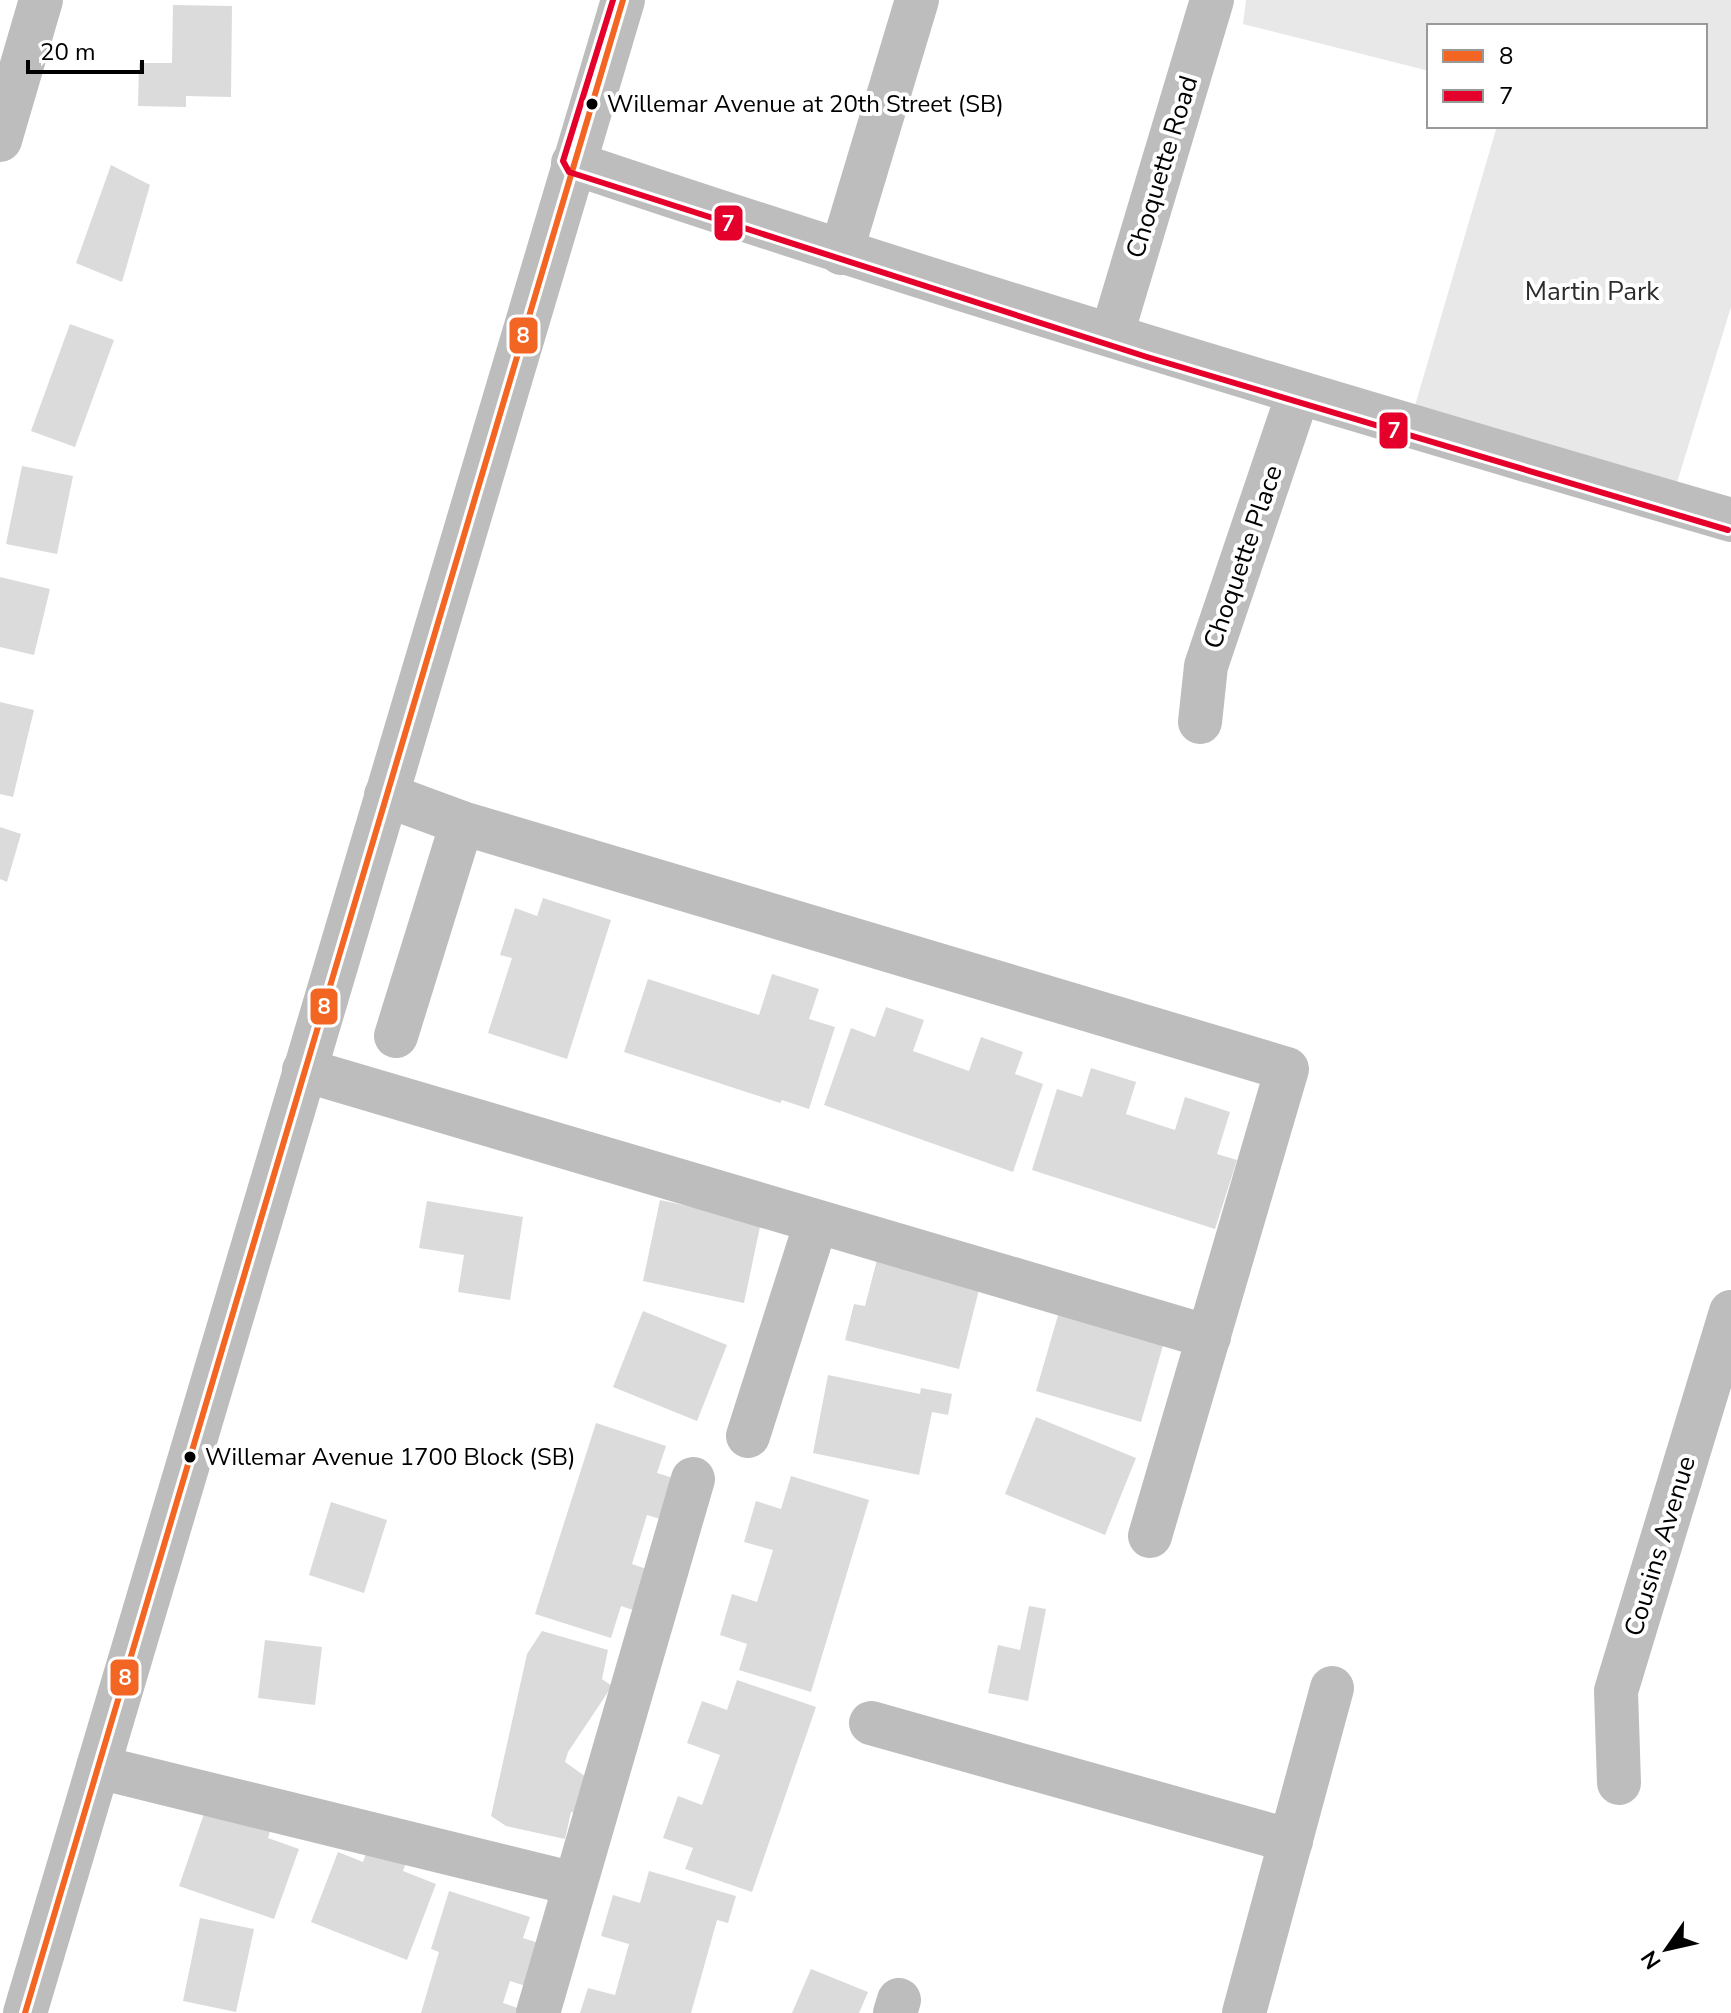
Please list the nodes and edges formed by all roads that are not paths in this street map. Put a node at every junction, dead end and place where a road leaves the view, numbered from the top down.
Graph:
1 (41, 0) edge
2 (623, 0) edge
3 (917, 0) edge
4 (1212, 0) edge
5 (0, 140) edge
6 (573, 163) junction
7 (841, 253) junction
8 (1112, 334) junction
9 (1298, 394) junction
10 (1731, 520) edge
11 (1200, 722) dead end
12 (386, 795) junction
13 (462, 823) junction
14 (396, 1036) dead end
15 (304, 1070) junction
16 (816, 1223) junction
17 (1731, 1312) edge
18 (1209, 1337) junction
19 (748, 1436) dead end
20 (693, 1479) dead end
21 (1150, 1536) dead end
22 (1332, 1688) dead end
23 (871, 1723) dead end
24 (98, 1767) junction
25 (1619, 1783) dead end
26 (1291, 1841) junction
27 (575, 1884) junction
28 (25, 2013) edge
29 (538, 2013) edge
30 (1244, 2013) edge

1 - 5 street
2 - 6 street
3 - 7 street
4 - 8 street, Choquette Road
6 - 7 street
6 - 12 street
7 - 8 street
8 - 9 street
9 - 10 street
9 - 11 street, Choquette Place
12 - 13 street
12 - 15 street
13 - 14 street
13 - 18 street
15 - 16 street
15 - 24 street
16 - 18 street
16 - 19 street
17 - 25 street, Cousins Avenue
18 - 21 street
20 - 27 street
22 - 26 street
23 - 26 street
24 - 27 street
24 - 28 street
26 - 30 street
27 - 29 street

